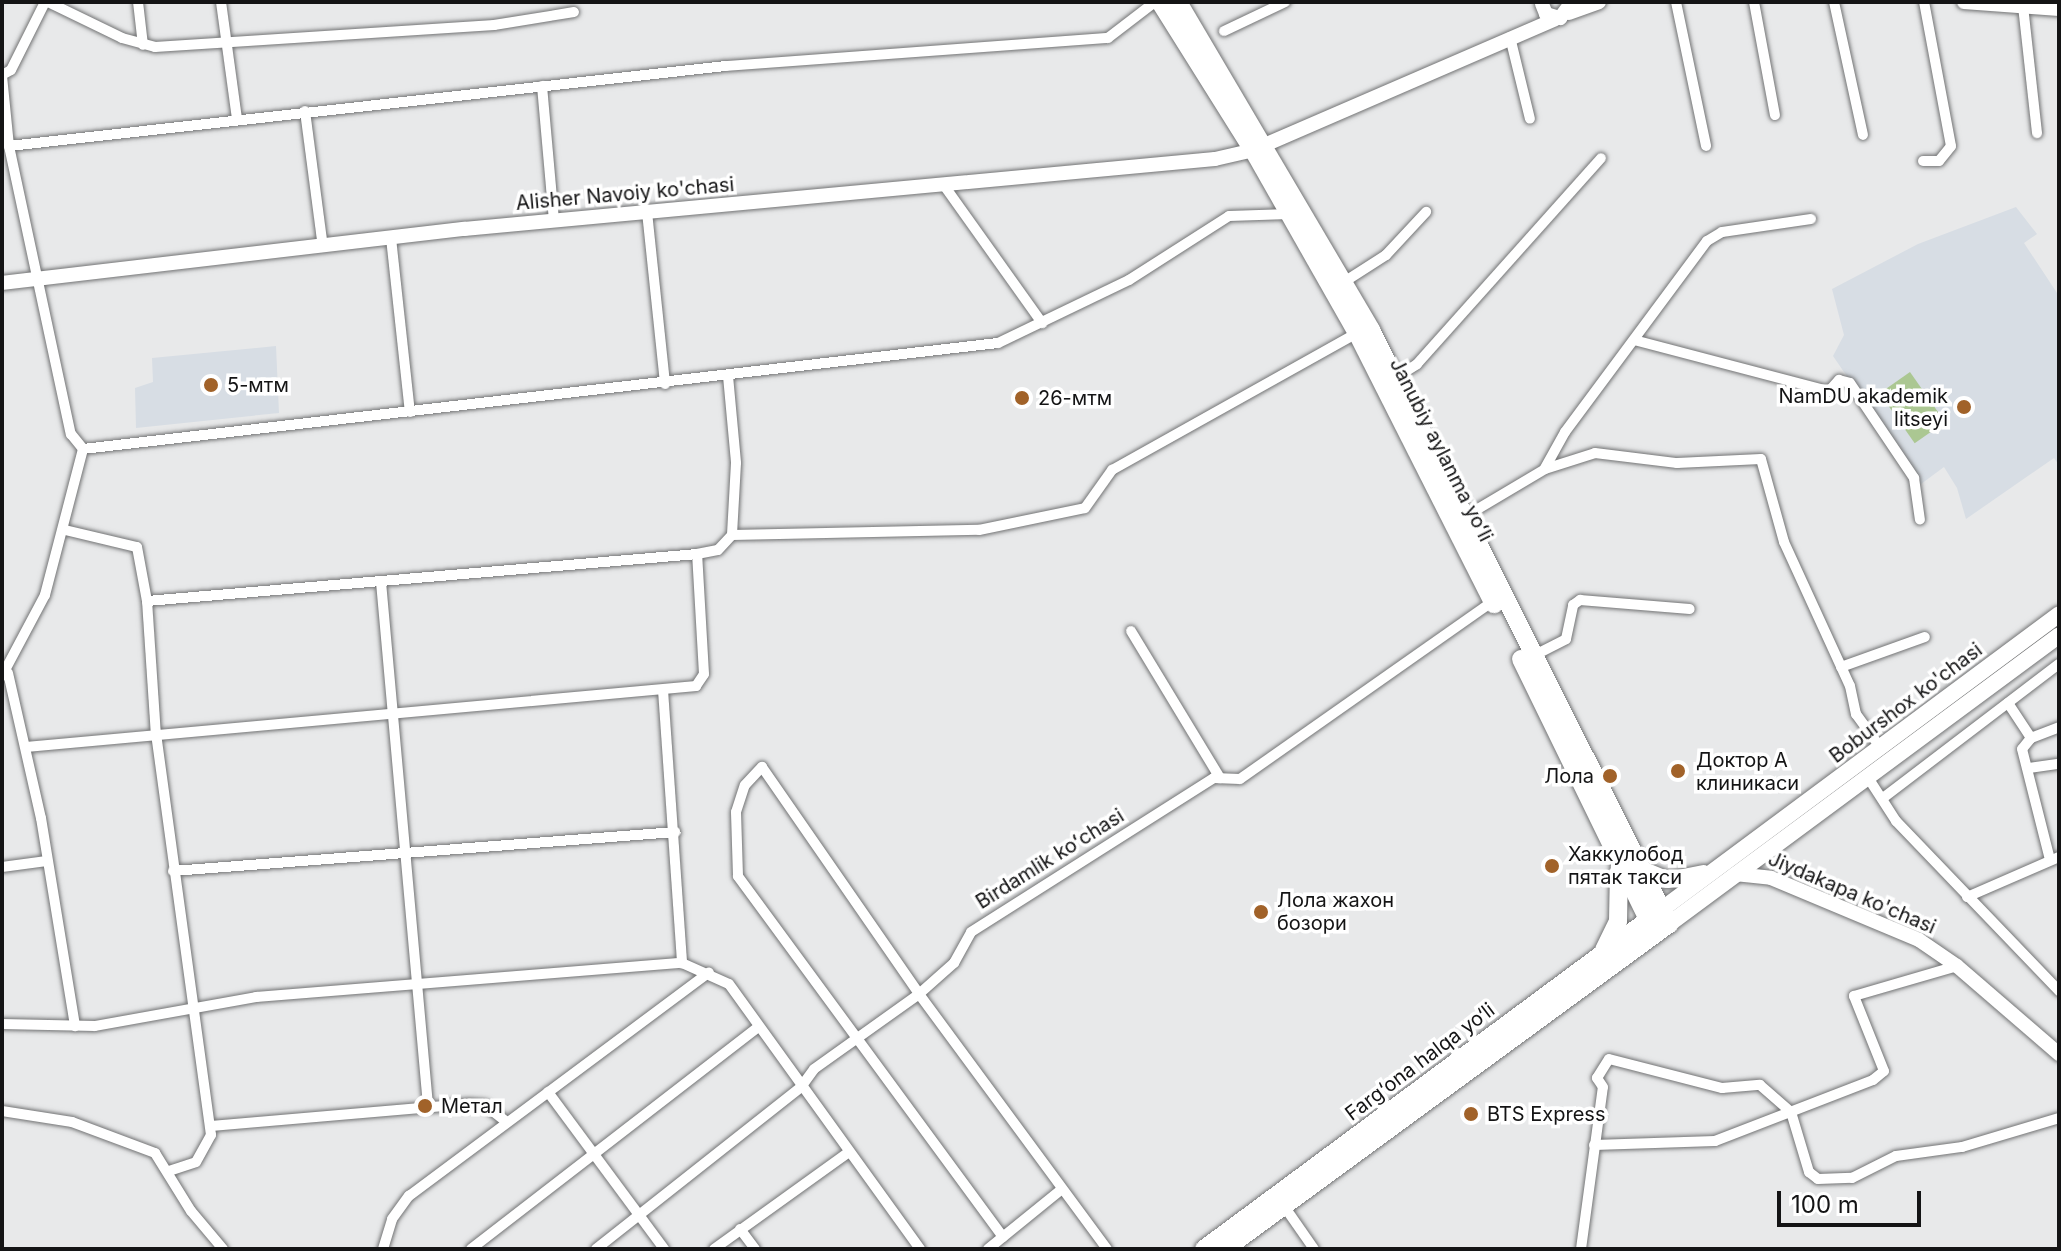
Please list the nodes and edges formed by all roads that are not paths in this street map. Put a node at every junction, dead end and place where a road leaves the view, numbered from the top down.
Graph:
1 (47, 2) edge
2 (138, 2) edge
3 (221, 2) edge
4 (1157, 2) edge
5 (1178, 2) edge
6 (1285, 2) edge
7 (1599, 2) edge
8 (1676, 2) edge
9 (1754, 2) edge
10 (1834, 2) edge
11 (1924, 2) edge
12 (1964, 2) edge
13 (1542, 3) edge
14 (2006, 4) edge
15 (2023, 6) junction
16 (2059, 9) edge
17 (1565, 11) edge
18 (574, 12) dead end
19 (1224, 31) dead end
20 (1510, 37) junction
21 (226, 42) junction
22 (143, 45) junction
23 (2, 75) edge
24 (542, 86) junction
25 (305, 111) junction
26 (1775, 115) dead end
27 (237, 119) junction
28 (1530, 119) dead end
29 (2037, 133) dead end
30 (1863, 135) dead end
31 (9, 146) junction
32 (1706, 146) dead end
33 (1259, 147) junction
34 (1601, 158) dead end
35 (1923, 161) dead end
36 (943, 184) junction
37 (647, 212) junction
38 (1426, 212) dead end
39 (1289, 214) junction
40 (1811, 219) dead end
41 (554, 221) junction
42 (391, 238) junction
43 (323, 247) junction
44 (41, 278) junction
45 (1344, 282) junction
46 (2, 283) edge
47 (1042, 323) junction
48 (1357, 333) junction
49 (1634, 340) junction
50 (728, 376) junction
51 (1395, 378) junction
52 (665, 384) junction
53 (410, 412) junction
54 (83, 449) junction
55 (1545, 469) junction
56 (1466, 516) junction
57 (1920, 520) dead end
58 (65, 530) junction
59 (732, 535) junction
60 (697, 554) junction
61 (381, 582) junction
62 (1498, 598) junction
63 (147, 601) junction
64 (1690, 609) dead end
65 (2059, 614) edge
66 (1131, 631) dead end
67 (2059, 635) edge
68 (1925, 637) dead end
69 (1533, 656) junction
70 (2059, 664) edge
71 (1841, 667) junction
72 (5, 674) edge
73 (663, 690) junction
74 (2008, 703) junction
75 (391, 718) junction
76 (2059, 727) edge
77 (156, 736) junction
78 (2031, 738) junction
79 (26, 747) junction
80 (1880, 747) junction
81 (2059, 764) edge
82 (2029, 768) junction
83 (1867, 776) junction
84 (1220, 778) junction
85 (1883, 798) junction
86 (675, 832) junction
87 (403, 850) junction
88 (2055, 859) edge
89 (47, 861) junction
90 (1618, 861) junction
91 (1719, 866) junction
92 (2, 867) edge
93 (1639, 868) junction
94 (173, 871) junction
95 (1735, 874) junction
96 (1967, 897) junction
97 (1658, 922) junction
98 (1599, 957) junction
99 (682, 963) junction
100 (1957, 966) junction
101 (709, 972) junction
102 (415, 985) junction
103 (2059, 991) edge
104 (919, 994) junction
105 (196, 1007) junction
106 (2, 1024) edge
107 (75, 1026) junction
108 (757, 1028) junction
109 (856, 1037) junction
110 (2059, 1054) edge
111 (801, 1087) junction
112 (548, 1092) junction
113 (428, 1106) junction
114 (2, 1111) edge
115 (1791, 1112) junction
116 (2059, 1118) edge
117 (507, 1122) junction
118 (211, 1126) junction
119 (1594, 1145) junction
120 (849, 1152) junction
121 (593, 1154) junction
122 (169, 1171) junction
123 (1062, 1189) junction
124 (1284, 1206) junction
125 (639, 1215) junction
126 (740, 1229) junction
127 (1003, 1237) junction
128 (223, 1249) edge
129 (383, 1249) edge
130 (471, 1249) edge
131 (596, 1249) edge
132 (664, 1249) edge
133 (714, 1249) edge
134 (755, 1249) edge
135 (920, 1249) edge
136 (988, 1249) edge
137 (1107, 1249) edge
138 (1204, 1249) edge
139 (1225, 1249) edge
140 (1314, 1249) edge
141 (1581, 1249) edge

1 - 22 street
1 - 23 street
2 - 22 street
3 - 21 street
4 - 24 street
4 - 33 highway, Janubiy aylanma yoʻli
5 - 33 highway, Janubiy aylanma yoʻli
6 - 19 street
7 - 17 main road, Alisher Navoiy ko'chasi
8 - 32 street
9 - 26 street
10 - 30 street
11 - 35 street
12 - 14 main road
13 - 17 main road
13 - 20 main road
14 - 15 main road
15 - 16 main road
15 - 29 street
17 - 20 main road, Alisher Navoiy ko'chasi
18 - 21 street
20 - 28 street
20 - 33 main road, Alisher Navoiy ko'chasi
21 - 22 street
21 - 27 street
23 - 31 street
24 - 25 street
24 - 41 street
25 - 27 street
25 - 43 street
27 - 31 street
31 - 44 street
33 - 36 main road, Alisher Navoiy ko'chasi
33 - 39 highway, Janubiy aylanma yoʻli
33 - 45 highway, Janubiy aylanma yoʻli
34 - 51 street
36 - 37 main road, Alisher Navoiy ko'chasi
36 - 47 street
37 - 41 main road, Alisher Navoiy ko'chasi
37 - 52 street
38 - 45 street
39 - 47 street
39 - 48 highway, Janubiy aylanma yoʻli
40 - 49 street
41 - 42 main road, Alisher Navoiy ko'chasi
42 - 43 main road, Alisher Navoiy ko'chasi
42 - 53 street
43 - 44 main road, Alisher Navoiy ko'chasi
44 - 46 main road, Alisher Navoiy ko'chasi
44 - 54 street
45 - 51 highway, Janubiy aylanma yoʻli
47 - 50 street
48 - 59 street
48 - 62 highway, Janubiy aylanma yoʻli
49 - 55 street
49 - 57 street
50 - 52 street
50 - 59 street
51 - 56 highway, Janubiy aylanma yoʻli
52 - 53 street
53 - 54 street
54 - 58 street
55 - 56 street
55 - 71 street
56 - 62 highway, Janubiy aylanma yoʻli
58 - 63 street
58 - 72 street
59 - 60 street
60 - 61 street
60 - 73 street
61 - 63 street
61 - 75 street
62 - 69 highway, Janubiy aylanma yoʻli
62 - 84 street, Birdamlik koʻchasi
62 - 90 highway, Janubiy aylanma yoʻli
63 - 77 street
64 - 69 street
65 - 80 main road, Boburshox ko'chasi
66 - 84 street
67 - 83 main road
68 - 71 street
69 - 93 highway, Janubiy aylanma yoʻli
70 - 74 street
71 - 80 street
72 - 79 street
73 - 75 street
73 - 86 street
74 - 78 street
74 - 85 street
75 - 77 street
75 - 87 street
76 - 78 street
77 - 79 street
77 - 94 street
78 - 82 street
79 - 89 street
80 - 91 main road, Boburshox ko'chasi
81 - 82 street
82 - 88 street
83 - 85 street
83 - 95 main road
84 - 104 street, Birdamlik koʻchasi
85 - 96 street
86 - 87 street
86 - 99 street
87 - 94 street
87 - 102 street
88 - 96 street
89 - 92 street
89 - 107 street
90 - 97 highway, Janubiy aylanma yoʻli
90 - 98 highway
91 - 93 main road
91 - 97 main road, Boburshox ko'chasi
93 - 97 highway, Janubiy aylanma yoʻli
94 - 105 street
95 - 97 main road
95 - 100 main road, Jiydakapa ko'chasi
96 - 103 street
97 - 98 highway, Farg‘ona halqa yo‘li
97 - 124 highway, Farg‘ona halqa yo‘li
98 - 138 highway, Farg‘ona halqa yo‘li
99 - 101 street
99 - 102 street
100 - 110 main road, Jiydakapa ko'chasi
100 - 115 street
101 - 108 street
101 - 112 street
102 - 105 street
102 - 113 street
104 - 109 street, Birdamlik koʻchasi
104 - 109 street
104 - 123 street
105 - 107 street
105 - 118 street
106 - 107 street
108 - 111 street
108 - 121 street
109 - 111 street, Birdamlik koʻchasi
109 - 127 street
111 - 120 street
111 - 125 street, Birdamlik koʻchasi
112 - 117 street
112 - 121 street
113 - 117 street
113 - 118 street
114 - 122 street
115 - 116 street
115 - 119 street
115 - 119 street
117 - 129 street
118 - 122 street
119 - 141 street
120 - 126 street
120 - 135 street
121 - 125 street
121 - 130 street
122 - 128 street
123 - 127 street
123 - 137 street
124 - 139 highway, Farg‘ona halqa yo‘li
124 - 140 street
125 - 131 street, Birdamlik koʻchasi
125 - 132 street
126 - 133 street
126 - 134 street
127 - 136 street

